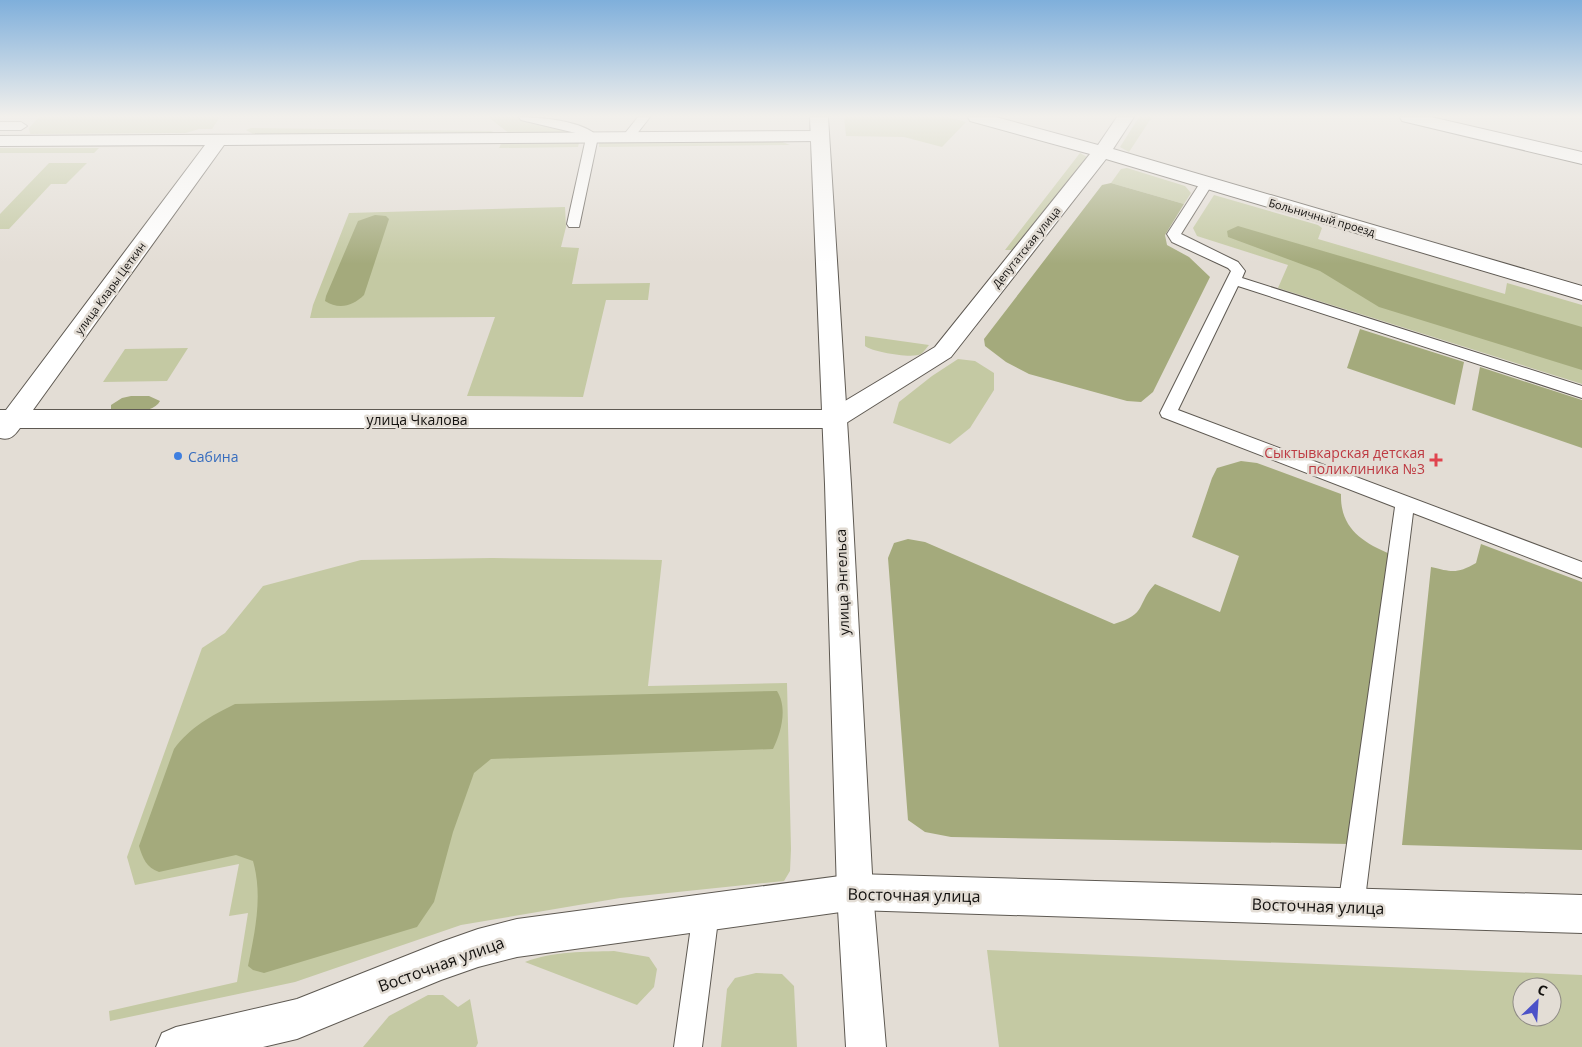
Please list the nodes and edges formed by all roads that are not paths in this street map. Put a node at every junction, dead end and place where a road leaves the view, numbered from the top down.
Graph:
1 (199, 166) edge
2 (586, 166) edge
3 (822, 166) edge
4 (1091, 166) edge
5 (1149, 166) edge
6 (1207, 183) junction
7 (574, 224) dead end
8 (1234, 280) junction
9 (1582, 294) edge
10 (1582, 392) edge
11 (834, 419) junction
12 (5, 424) edge
13 (1405, 503) junction
14 (1582, 570) edge
15 (855, 892) junction
16 (1351, 907) junction
17 (706, 912) junction
18 (1582, 914) edge
19 (176, 1047) edge
20 (688, 1047) edge
21 (866, 1047) edge

1 - 12 street, улица Клары Цеткин
2 - 7 lane
3 - 11 street, улица Энгельса
4 - 11 street, Депутатская улица
5 - 6 street, Больничный проезд
6 - 8 lane
6 - 9 street, Больничный проезд
8 - 10 lane
8 - 13 lane
11 - 12 street, улица Чкалова
11 - 15 street, улица Энгельса
13 - 14 lane
13 - 16 lane
15 - 16 street, Восточная улица
15 - 17 street, Восточная улица
15 - 21 street, улица Энгельса
16 - 18 street, Восточная улица
17 - 19 street, Восточная улица
17 - 20 lane

